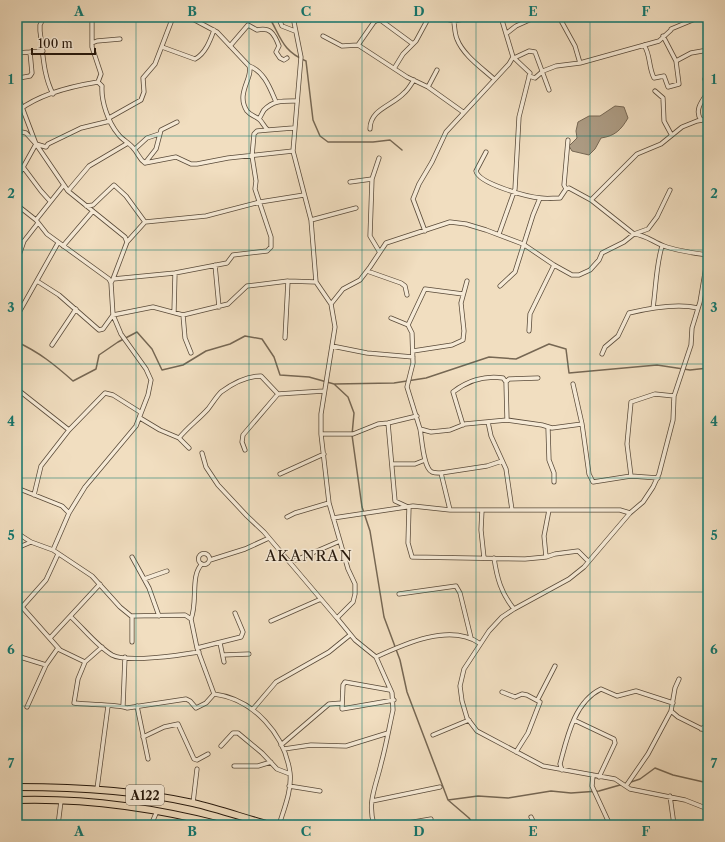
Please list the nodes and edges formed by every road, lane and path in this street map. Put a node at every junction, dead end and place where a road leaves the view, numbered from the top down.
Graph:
1 (44, 17) edge
2 (92, 17) edge
3 (174, 17) edge
4 (190, 17) edge
5 (293, 17) edge
6 (373, 17) edge
7 (429, 17) edge
8 (439, 17) edge
9 (474, 17) edge
10 (500, 17) edge
11 (536, 17) edge
12 (559, 17) edge
13 (579, 17) edge
14 (588, 17) edge
15 (700, 17) edge
16 (279, 19) dead end
17 (379, 19) junction
18 (454, 19) edge
19 (708, 25) edge
20 (214, 30) junction
21 (295, 31) junction
22 (507, 32) junction
23 (323, 36) dead end
24 (663, 36) junction
25 (120, 39) dead end
26 (92, 43) junction
27 (413, 44) junction
28 (358, 45) junction
29 (644, 45) junction
30 (230, 46) junction
31 (162, 47) junction
32 (708, 50) edge
33 (43, 51) junction
34 (30, 52) junction
35 (17, 53) edge
36 (287, 58) dead end
37 (514, 58) junction
38 (676, 61) junction
39 (580, 63) junction
40 (249, 66) junction
41 (395, 68) junction
42 (437, 70) dead end
43 (543, 72) junction
44 (529, 76) junction
45 (494, 79) junction
46 (706, 79) dead end
47 (414, 80) junction
48 (98, 82) junction
49 (428, 87) junction
50 (17, 88) edge
51 (549, 90) dead end
52 (655, 91) dead end
53 (17, 94) edge
54 (53, 94) junction
55 (297, 101) junction
56 (276, 102) junction
57 (20, 109) edge
58 (463, 112) junction
59 (259, 119) junction
60 (708, 119) edge
61 (110, 120) junction
62 (701, 120) junction
63 (177, 122) dead end
64 (293, 128) junction
65 (370, 129) dead end
66 (268, 130) junction
67 (17, 131) edge
68 (159, 134) junction
69 (671, 134) junction
70 (17, 138) edge
71 (568, 140) dead end
72 (128, 143) junction
73 (36, 144) junction
74 (135, 149) junction
75 (293, 151) junction
76 (486, 152) dead end
77 (252, 156) junction
78 (379, 158) dead end
79 (145, 163) junction
80 (23, 167) junction
81 (17, 178) edge
82 (372, 179) junction
83 (350, 182) dead end
84 (64, 186) junction
85 (566, 189) junction
86 (68, 190) junction
87 (670, 190) dead end
88 (514, 192) junction
89 (304, 195) junction
90 (540, 198) junction
91 (591, 200) junction
92 (50, 201) junction
93 (260, 202) junction
94 (17, 205) edge
95 (86, 206) junction
96 (356, 208) dead end
97 (93, 211) junction
98 (311, 220) junction
99 (37, 221) junction
100 (145, 222) junction
101 (425, 232) junction
102 (499, 234) junction
103 (634, 234) junction
104 (17, 239) edge
105 (24, 241) junction
106 (127, 242) junction
107 (58, 243) junction
108 (524, 244) junction
109 (63, 246) junction
110 (662, 246) junction
111 (379, 251) junction
112 (708, 255) edge
113 (17, 261) edge
114 (215, 265) junction
115 (554, 265) junction
116 (367, 271) junction
117 (175, 273) junction
118 (37, 281) junction
119 (112, 281) junction
120 (288, 281) junction
121 (467, 281) dead end
122 (316, 282) junction
123 (500, 286) dead end
124 (463, 294) junction
125 (407, 295) dead end
126 (331, 304) junction
127 (219, 307) junction
128 (653, 308) junction
129 (698, 308) junction
130 (76, 309) junction
131 (174, 312) junction
132 (114, 314) junction
133 (183, 315) junction
134 (17, 316) edge
135 (391, 318) dead end
136 (408, 325) junction
137 (529, 331) dead end
138 (285, 338) dead end
139 (52, 345) dead end
140 (332, 346) junction
141 (413, 351) junction
142 (191, 353) dead end
143 (602, 354) dead end
144 (413, 357) junction
145 (538, 378) dead end
146 (506, 382) junction
147 (573, 384) dead end
148 (18, 389) edge
149 (324, 391) junction
150 (278, 394) junction
151 (17, 395) edge
152 (674, 396) junction
153 (140, 412) junction
154 (416, 416) junction
155 (140, 418) junction
156 (507, 420) junction
157 (488, 422) junction
158 (388, 423) junction
159 (582, 424) junction
160 (463, 425) junction
161 (548, 428) junction
162 (420, 429) junction
163 (69, 430) junction
164 (321, 434) junction
165 (179, 438) junction
166 (189, 448) dead end
167 (245, 450) dead end
168 (202, 453) dead end
169 (324, 454) junction
170 (425, 460) junction
171 (502, 460) junction
172 (392, 464) junction
173 (441, 473) junction
174 (280, 474) dead end
175 (632, 476) junction
176 (658, 478) junction
177 (554, 482) dead end
178 (17, 488) edge
179 (34, 495) junction
180 (329, 503) junction
181 (409, 507) junction
182 (450, 510) junction
183 (482, 510) junction
184 (512, 510) junction
185 (549, 510) junction
186 (69, 513) junction
187 (630, 513) junction
188 (287, 517) dead end
189 (333, 518) junction
190 (17, 533) edge
191 (269, 538) junction
192 (340, 541) junction
193 (31, 542) junction
194 (17, 548) edge
195 (53, 550) junction
196 (58, 554) junction
197 (132, 557) dead end
198 (546, 557) junction
199 (484, 558) junction
200 (494, 558) junction
201 (210, 560) junction
202 (296, 560) dead end
203 (588, 561) junction
204 (202, 564) junction
205 (166, 571) dead end
206 (144, 579) junction
207 (100, 584) junction
208 (399, 594) dead end
209 (321, 599) junction
210 (17, 601) edge
211 (22, 606) junction
212 (514, 609) junction
213 (235, 613) dead end
214 (132, 616) junction
215 (159, 616) junction
216 (71, 617) junction
217 (337, 618) junction
218 (191, 619) junction
219 (271, 621) dead end
220 (350, 635) junction
221 (50, 638) junction
222 (471, 638) junction
223 (132, 642) dead end
224 (220, 643) junction
225 (479, 643) junction
226 (102, 647) junction
227 (58, 648) junction
228 (198, 650) junction
229 (249, 654) dead end
230 (223, 655) junction
231 (17, 656) edge
232 (125, 657) junction
233 (376, 657) junction
234 (84, 662) junction
235 (224, 662) dead end
236 (46, 665) junction
237 (556, 666) dead end
238 (679, 679) dead end
239 (390, 690) junction
240 (502, 692) dead end
241 (214, 694) junction
242 (538, 699) junction
243 (394, 700) junction
244 (342, 703) junction
245 (673, 704) junction
246 (108, 706) junction
247 (123, 706) junction
248 (137, 706) junction
249 (27, 707) dead end
250 (253, 709) junction
251 (671, 711) junction
252 (469, 720) junction
253 (574, 720) junction
254 (708, 725) edge
255 (700, 729) junction
256 (707, 732) edge
257 (388, 733) junction
258 (433, 734) dead end
259 (143, 737) junction
260 (281, 745) junction
261 (221, 746) dead end
262 (284, 749) junction
263 (516, 752) junction
264 (208, 754) dead end
265 (148, 759) dead end
266 (271, 762) junction
267 (234, 766) dead end
268 (197, 769) dead end
269 (562, 770) junction
270 (290, 774) junction
271 (593, 775) junction
272 (599, 777) junction
273 (289, 786) junction
274 (626, 786) junction
275 (17, 787) edge
276 (440, 787) dead end
277 (97, 789) junction
278 (320, 791) dead end
279 (670, 796) junction
280 (17, 800) edge
281 (61, 801) junction
282 (372, 801) junction
283 (193, 803) junction
284 (708, 809) edge
285 (157, 811) junction
286 (531, 817) dead end
287 (431, 819) dead end
288 (58, 825) edge
289 (151, 825) edge
290 (221, 825) edge
291 (270, 825) edge
292 (279, 825) edge
293 (374, 825) edge
294 (396, 825) edge
295 (535, 825) edge
296 (610, 825) edge
297 (674, 825) edge

1 - 33 street
2 - 26 street
3 - 31 street
4 - 20 street
5 - 21 street
6 - 17 street
7 - 27 street
8 - 18 street
9 - 18 street
10 - 22 street
11 - 22 street
12 - 39 street
13 - 14 street
15 - 19 street
15 - 24 street
16 - 21 street
17 - 27 street
17 - 28 street
18 - 45 street
20 - 30 street
20 - 31 street
21 - 55 street
22 - 37 street
23 - 28 street
24 - 29 street
24 - 38 street
25 - 26 street
26 - 48 street
27 - 41 street
28 - 41 street
29 - 38 street
29 - 39 street
30 - 36 street
30 - 40 street
31 - 61 street
32 - 38 street
33 - 34 street
33 - 54 street
34 - 35 street
34 - 50 street
37 - 43 street
37 - 44 street
37 - 45 street
39 - 43 street
40 - 56 street
40 - 59 street
41 - 47 street
42 - 49 street
43 - 44 street
43 - 51 street
44 - 88 street
45 - 58 street
46 - 62 street
47 - 49 street
47 - 65 street
48 - 54 street
48 - 61 street
49 - 58 street
52 - 69 street
53 - 57 street
54 - 57 street
55 - 56 street
55 - 64 street
56 - 59 street
57 - 67 street
57 - 73 street
58 - 101 street
59 - 66 street
60 - 62 street
61 - 72 street
61 - 73 street
62 - 69 street
63 - 68 street
64 - 66 street
64 - 75 street
66 - 77 street
67 - 70 street
67 - 73 street
68 - 74 street
68 - 79 street
69 - 91 street
71 - 85 street
72 - 74 street
72 - 86 street
73 - 80 street
73 - 84 street
74 - 79 street
75 - 77 street
75 - 89 street
76 - 88 street
77 - 79 street
77 - 93 street
78 - 82 street
80 - 81 street
80 - 92 street
82 - 83 street
82 - 111 street
84 - 86 street
84 - 92 street
85 - 90 street
85 - 91 street
86 - 95 street
87 - 103 street
88 - 90 street
88 - 102 street
89 - 93 street
89 - 98 street
90 - 108 street
91 - 103 street
92 - 99 street
93 - 100 street
93 - 114 street
94 - 99 street
95 - 97 street
95 - 100 street
96 - 98 street
97 - 106 street
97 - 109 street
98 - 122 street
99 - 105 street
99 - 107 street
100 - 106 street
101 - 102 street
101 - 111 street
102 - 108 street
103 - 110 street
103 - 115 street
104 - 105 street
105 - 113 street
106 - 119 street
107 - 109 street
107 - 118 street
108 - 115 street
108 - 123 street
109 - 119 street
110 - 112 street
110 - 128 street
111 - 116 street
112 - 129 street
114 - 117 street
114 - 127 street
115 - 137 street
116 - 125 street
116 - 126 street
117 - 119 street
117 - 131 street
118 - 130 street
118 - 134 street
119 - 132 street
120 - 122 street
120 - 127 street
120 - 138 street
121 - 124 street
122 - 126 street
124 - 136 street
124 - 141 street
126 - 140 street
127 - 133 street
128 - 129 street
128 - 143 street
129 - 152 street
130 - 132 street
130 - 139 street
131 - 132 street
131 - 133 street
132 - 153 street
133 - 142 street
135 - 136 street
136 - 141 street
140 - 144 street
140 - 149 street
141 - 144 street
144 - 154 street
145 - 146 street
146 - 156 street
146 - 160 street
147 - 159 street
148 - 151 street
148 - 163 street
149 - 150 street
149 - 164 street
150 - 165 street
150 - 167 street
152 - 175 street
152 - 176 street
153 - 155 street
153 - 163 street
154 - 158 street
154 - 162 street
155 - 165 street
155 - 186 street
156 - 157 street
156 - 161 street
157 - 160 street
157 - 171 street
158 - 164 street
158 - 172 street
159 - 161 street
159 - 175 street
160 - 162 street
161 - 177 street
162 - 170 street
163 - 179 street
164 - 169 street
165 - 166 street
168 - 191 street
169 - 174 street
169 - 180 street
170 - 172 street
170 - 173 street
171 - 173 street
171 - 184 street
172 - 181 street
173 - 182 street
175 - 176 street
176 - 187 street
178 - 179 street
179 - 186 street
180 - 188 street
180 - 189 street
181 - 182 street
181 - 189 street
181 - 199 street
182 - 183 street
183 - 184 street
183 - 199 street
184 - 185 street
185 - 187 street
185 - 198 street
186 - 195 street
187 - 203 street
189 - 192 street
190 - 193 street
191 - 201 street
191 - 209 street
192 - 202 street
192 - 217 street
193 - 194 street
193 - 195 street
195 - 196 street
196 - 207 street
196 - 211 street
197 - 206 street
198 - 200 street
198 - 203 street
199 - 200 street
200 - 212 street
201 - 204 street
201 - 204 street
203 - 212 street
204 - 218 street
205 - 206 street
206 - 215 street
207 - 214 street
207 - 216 street
208 - 222 street
209 - 217 street
209 - 219 street
210 - 211 street
211 - 221 street
212 - 225 street
213 - 224 street
214 - 215 street
214 - 223 street
215 - 218 street
216 - 221 street
216 - 226 street
217 - 220 street
218 - 228 street
220 - 233 street
220 - 250 street
221 - 227 street
222 - 225 street
222 - 233 street
224 - 228 street
224 - 230 street
225 - 252 street
226 - 232 street
226 - 234 street
227 - 234 street
227 - 236 street
228 - 232 street
228 - 241 street
229 - 230 street
230 - 235 street
231 - 236 street
232 - 247 street
233 - 239 street
234 - 246 street
236 - 249 street
237 - 242 street
238 - 245 street
239 - 243 street
239 - 244 street
240 - 242 street
241 - 248 street
241 - 250 street
242 - 263 street
243 - 244 street
243 - 257 street
244 - 260 street
245 - 251 street
245 - 253 street
246 - 247 street
246 - 277 street
247 - 248 street
248 - 259 street
250 - 260 street
251 - 255 street
251 - 274 street
252 - 258 street
252 - 263 street
253 - 269 street
253 - 272 street
254 - 255 street
254 - 256 street
255 - 256 street
257 - 262 street
257 - 282 street
259 - 264 street
259 - 265 street
260 - 262 street
261 - 266 street
262 - 270 street
263 - 269 street
266 - 267 street
266 - 270 street
268 - 283 street
269 - 271 street
270 - 273 street
271 - 272 street
271 - 296 street
272 - 274 street
273 - 278 street
273 - 292 street
274 - 279 street
275 - 277 highway, A122
276 - 282 street
277 - 283 highway, A122
279 - 284 street
279 - 297 street
280 - 281 highway, A122
281 - 285 highway, A122
281 - 288 street
282 - 293 street
283 - 291 highway, A122
285 - 289 street
285 - 290 highway, A122
286 - 295 street
287 - 294 street

